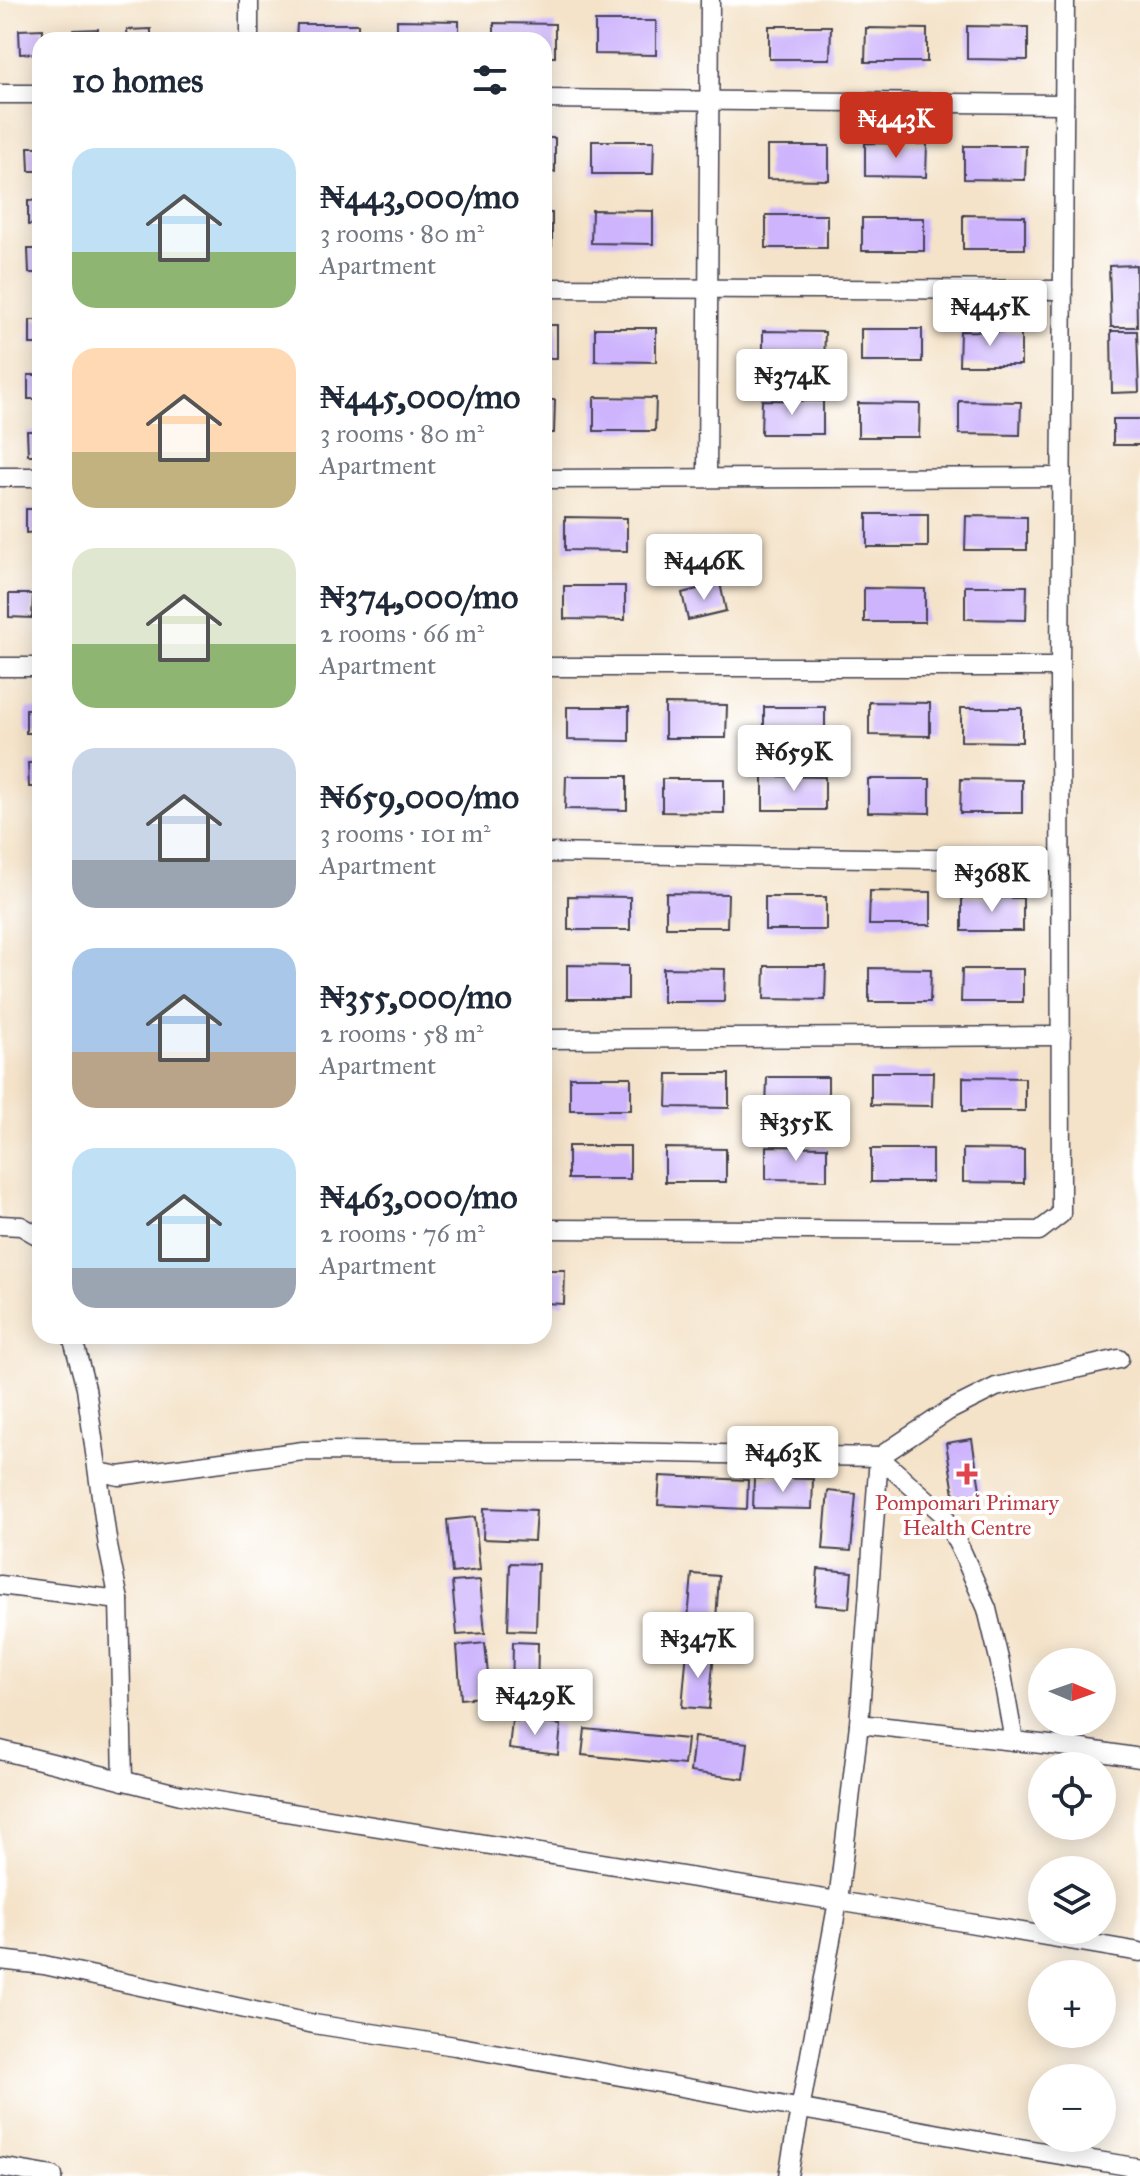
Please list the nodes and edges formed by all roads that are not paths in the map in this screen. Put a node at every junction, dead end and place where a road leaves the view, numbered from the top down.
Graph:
1 (249, 0) edge
2 (710, 0) edge
3 (1065, 0) edge
4 (249, 32) edge
5 (0, 94) edge
6 (32, 94) edge
7 (552, 99) edge
8 (710, 101) junction
9 (1064, 104) junction
10 (552, 288) edge
11 (708, 289) junction
12 (1063, 290) junction
13 (0, 477) edge
14 (32, 477) edge
15 (1062, 477) junction
16 (707, 478) junction
17 (552, 479) edge
18 (0, 667) edge
19 (32, 667) edge
20 (552, 667) edge
21 (1060, 667) junction
22 (552, 853) edge
23 (1061, 861) junction
24 (1061, 1036) junction
25 (552, 1039) edge
26 (0, 1225) edge
27 (552, 1229) edge
28 (32, 1232) edge
29 (74, 1344) edge
30 (1119, 1359) dead end
31 (879, 1457) junction
32 (99, 1472) junction
33 (0, 1585) edge
34 (119, 1600) junction
35 (859, 1724) junction
36 (1014, 1741) junction
37 (0, 1750) edge
38 (1140, 1758) edge
39 (123, 1781) junction
40 (838, 1901) junction
41 (1140, 1952) edge
42 (0, 1960) edge
43 (802, 2108) junction
44 (0, 2167) edge
45 (1140, 2168) edge
46 (53, 2176) edge
47 (788, 2176) edge

1 - 4 street
2 - 8 street
3 - 9 street
5 - 6 street
7 - 8 street
8 - 9 street
8 - 11 street
9 - 12 street
10 - 11 street
11 - 12 street
11 - 16 street
12 - 15 street
13 - 14 street
15 - 16 street
15 - 21 street
16 - 17 street
18 - 19 street
20 - 21 street
21 - 23 street
22 - 23 street
23 - 24 street
24 - 25 street
24 - 27 street
26 - 28 street
29 - 32 street
30 - 31 street
31 - 32 street
31 - 35 street
31 - 36 street
32 - 34 street
33 - 34 street
34 - 39 street
35 - 36 street
35 - 40 street
36 - 38 street
37 - 39 street
39 - 40 street
40 - 41 street
40 - 43 street
42 - 43 street
43 - 45 street
43 - 47 street
44 - 46 street

